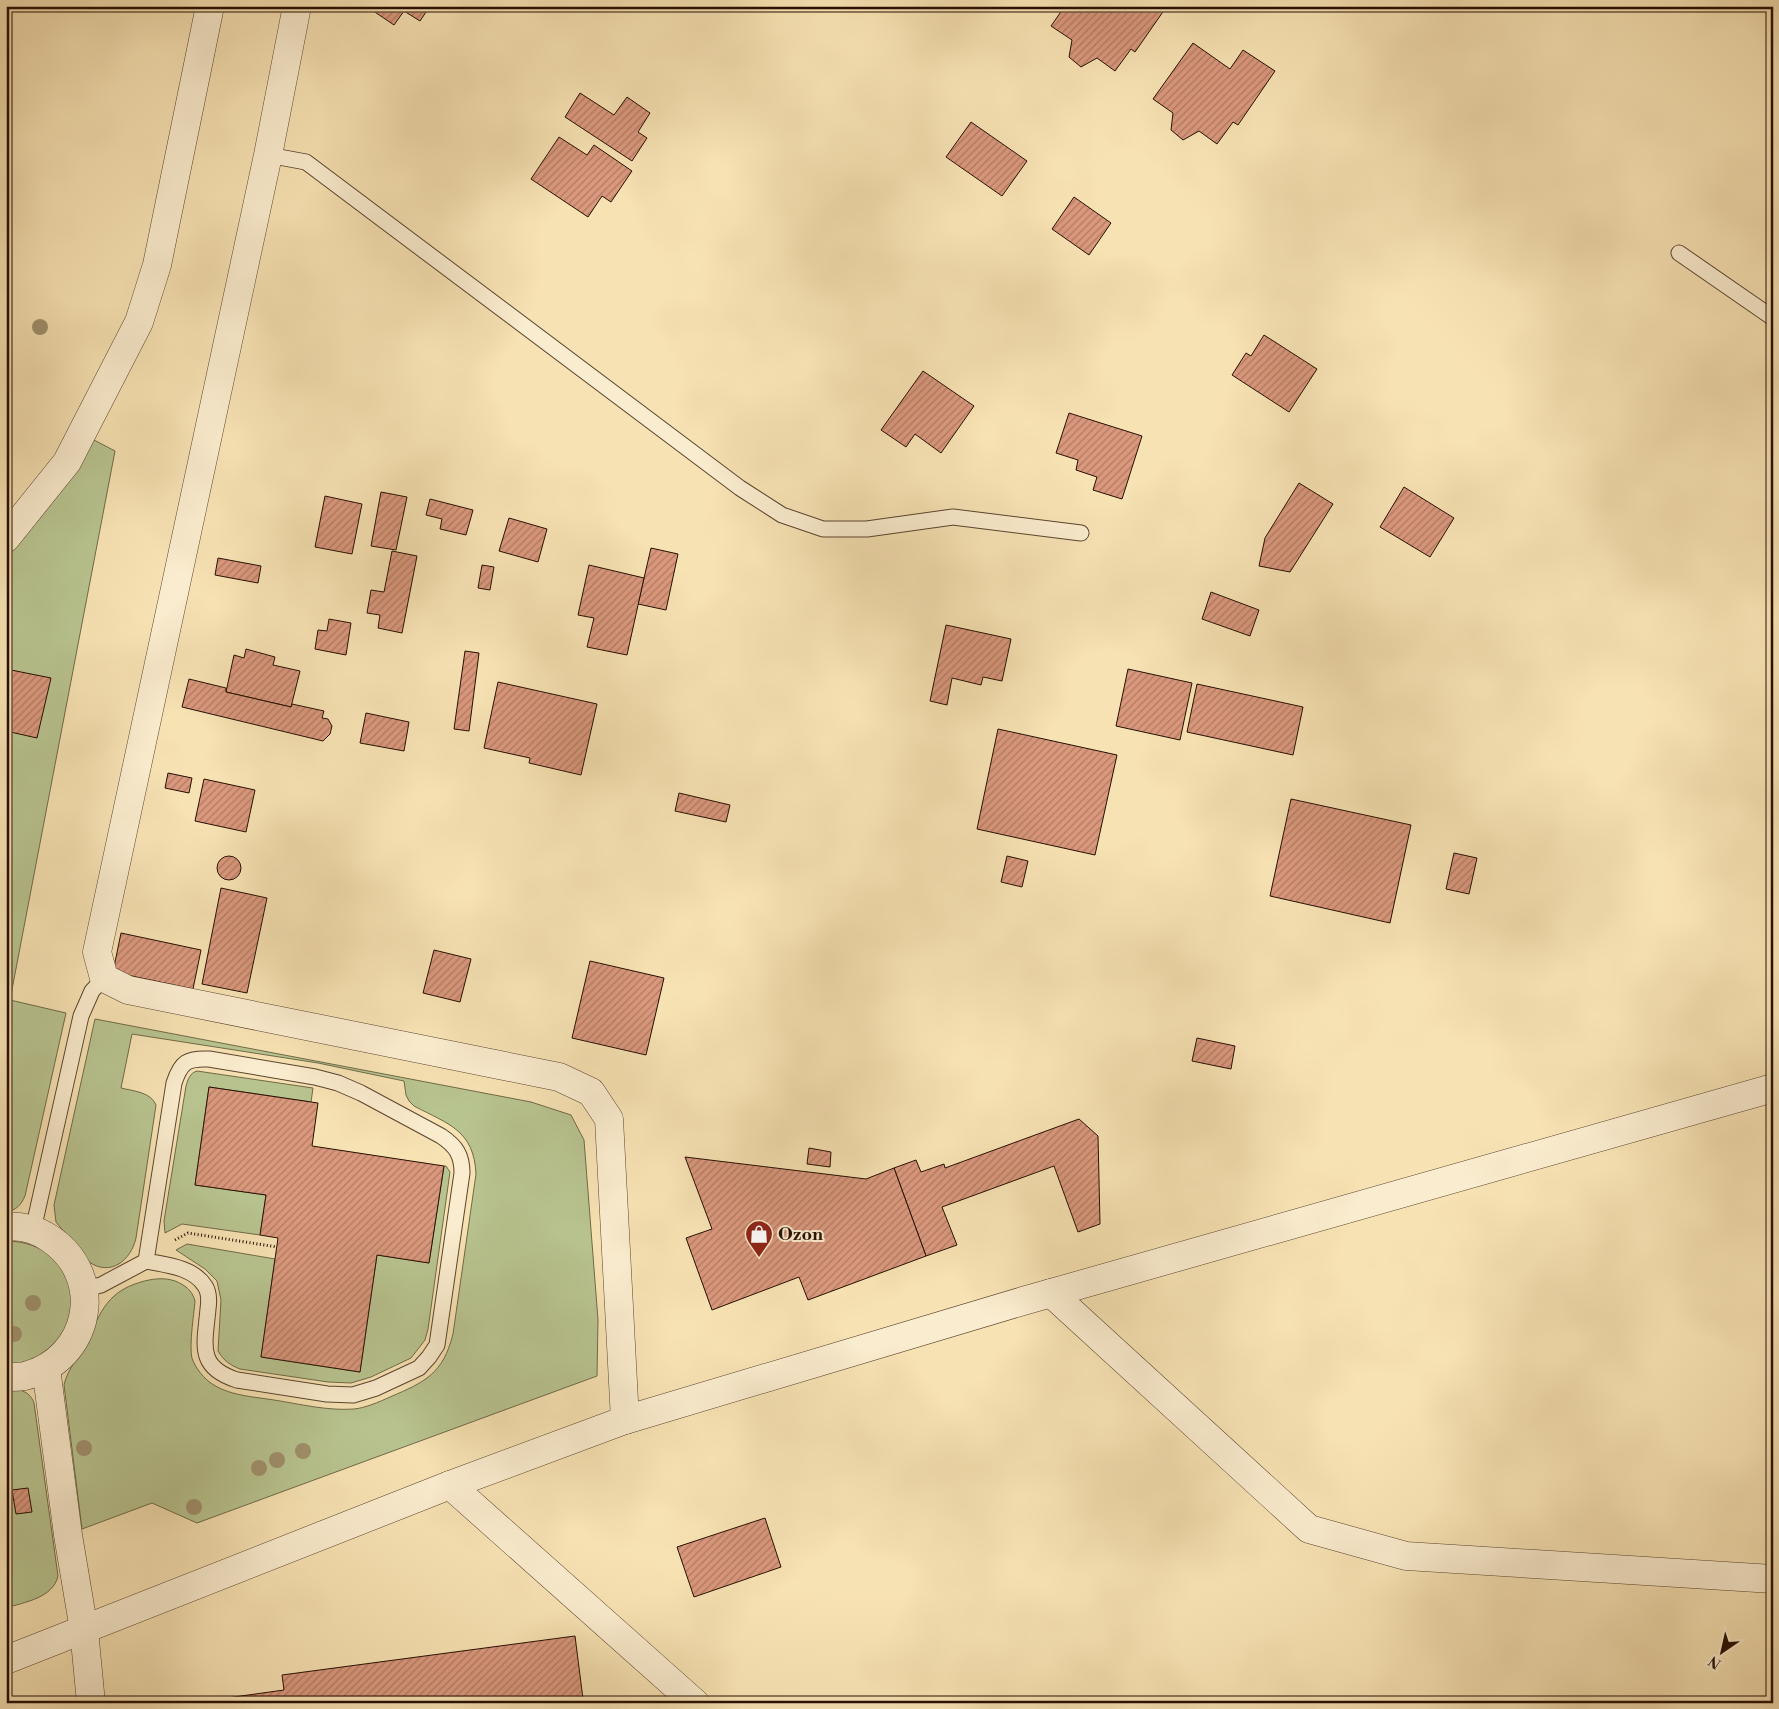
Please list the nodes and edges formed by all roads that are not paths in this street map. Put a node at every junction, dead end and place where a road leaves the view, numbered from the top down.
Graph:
1 (210, 6) edge
2 (298, 6) edge
3 (268, 155) junction
4 (1679, 254) dead end
5 (1773, 318) edge
6 (1081, 533) dead end
7 (6, 538) edge
8 (104, 978) junction
9 (1773, 1088) edge
10 (6, 1227) edge
11 (33, 1230) junction
12 (146, 1261) junction
13 (85, 1288) junction
14 (1052, 1293) junction
15 (46, 1368) junction
16 (6, 1377) edge
17 (625, 1420) junction
18 (450, 1485) junction
19 (1773, 1579) edge
20 (84, 1630) junction
21 (6, 1660) edge
22 (91, 1703) edge
23 (695, 1703) edge

1 - 7 street
2 - 3 street
3 - 6 lane
3 - 8 street
4 - 5 lane
8 - 11 lane
8 - 17 street
9 - 14 street
10 - 11 street
11 - 13 street
12 - 12 lane
12 - 13 lane
13 - 15 street
14 - 17 street
14 - 19 street
15 - 16 street
15 - 20 street
17 - 18 street
18 - 20 street
18 - 23 street
20 - 21 street
20 - 22 street

